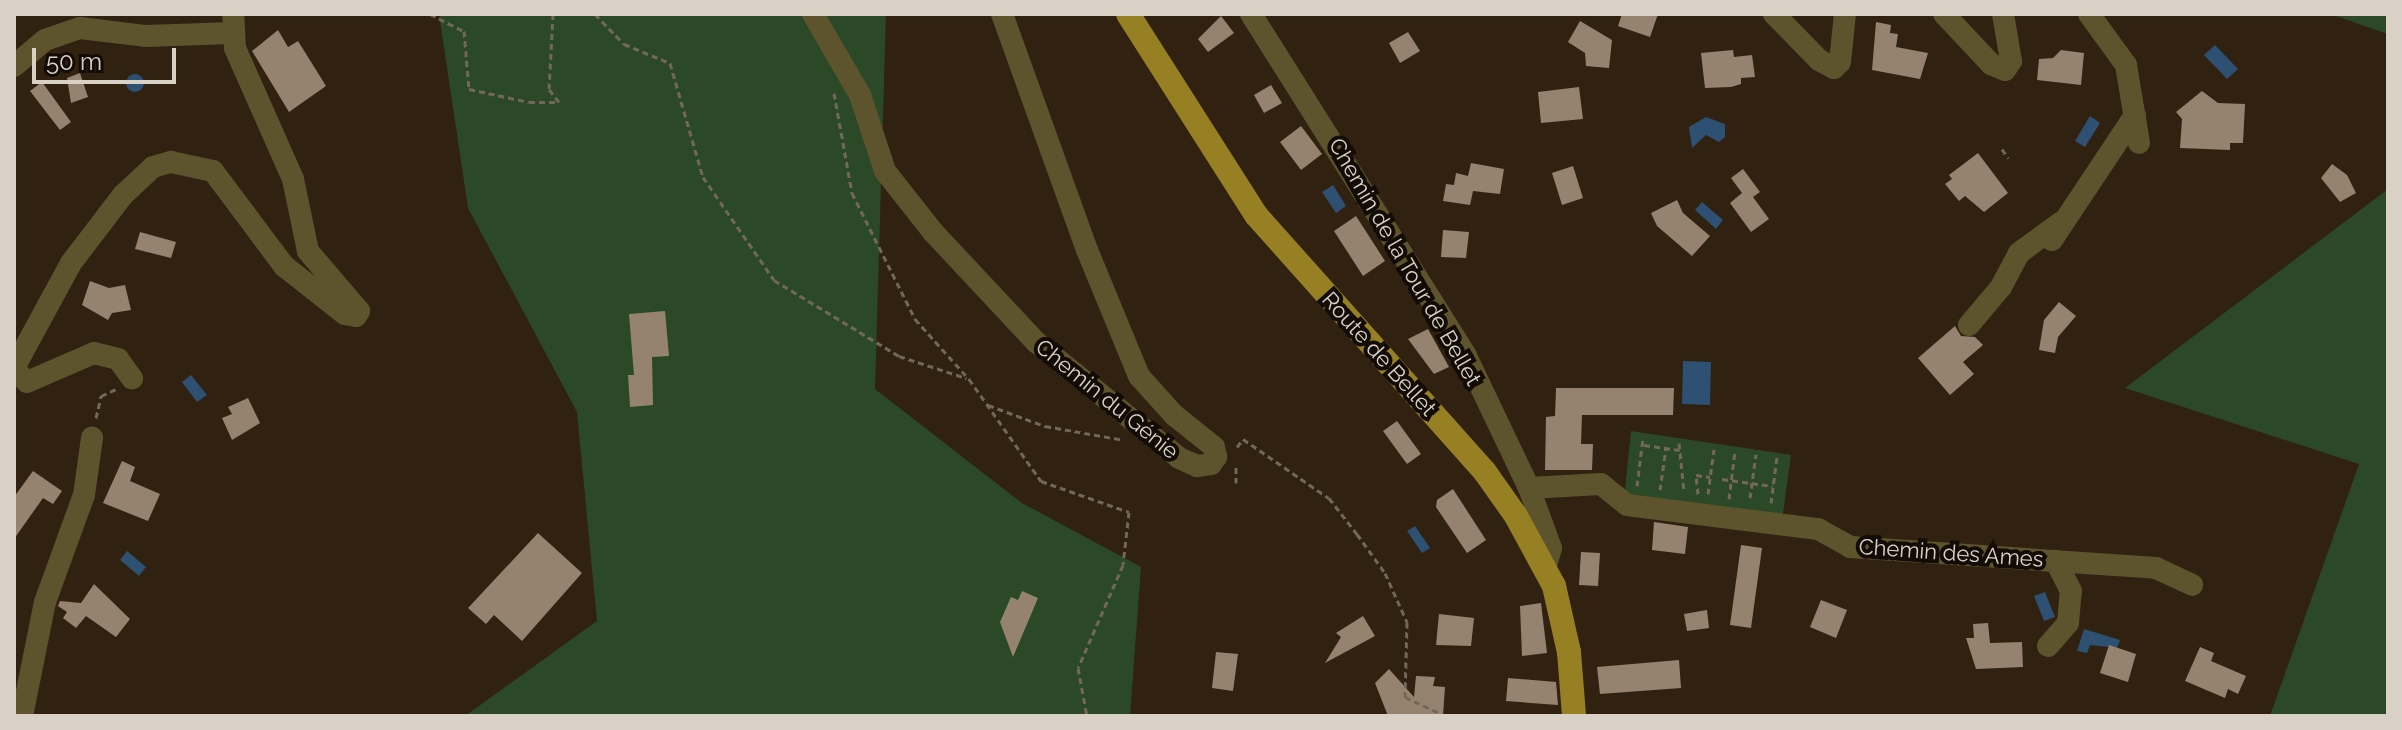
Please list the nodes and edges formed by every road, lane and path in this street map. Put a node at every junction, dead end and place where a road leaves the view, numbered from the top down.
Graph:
1 (430, 14) edge
2 (553, 14) edge
3 (595, 14) edge
4 (813, 14) edge
5 (1002, 14) edge
6 (1128, 14) edge
7 (1251, 14) edge
8 (1774, 14) edge
9 (1845, 14) edge
10 (1944, 14) edge
11 (2003, 14) edge
12 (2089, 14) edge
13 (233, 23) edge
14 (14, 66) edge
15 (833, 86) dead end
16 (2135, 115) junction
17 (2139, 143) dead end
18 (2002, 149) dead end
19 (2008, 158) dead end
20 (1969, 325) dead end
21 (14, 369) edge
22 (132, 378) joint
23 (969, 379) junction
24 (988, 405) junction
25 (1150, 434) junction
26 (92, 438) joint
27 (1643, 438) dead end
28 (1679, 443) dead end
29 (1643, 445) junction
30 (1666, 448) junction
31 (1234, 449) dead end
32 (1714, 449) dead end
33 (1680, 450) junction
34 (1735, 451) dead end
35 (1756, 454) dead end
36 (1777, 457) dead end
37 (1236, 463) dead end
38 (1710, 477) junction
39 (1722, 479) dead end
40 (1731, 480) junction
41 (1236, 483) dead end
42 (1752, 483) junction
43 (1773, 486) junction
44 (1529, 488) junction
45 (1660, 494) junction
46 (1684, 496) junction
47 (1729, 502) junction
48 (1738, 503) dead end
49 (1771, 503) dead end
50 (1749, 504) dead end
51 (2056, 561) junction
52 (1546, 566) junction
53 (2192, 585) dead end
54 (2048, 646) dead end
55 (22, 716) edge
56 (1087, 716) edge
57 (1446, 716) edge
58 (1574, 716) edge

1 - 2 path
3 - 23 path
4 - 25 street, Chemin du Génie
5 - 25 street, Chemin du Génie
6 - 52 main road, Route de Bellet
7 - 44 street, Chemin de la Tour de Bellet
8 - 9 street
10 - 11 street
12 - 16 street
13 - 14 street
13 - 21 street
15 - 23 path
16 - 17 street
16 - 20 street
18 - 19 path
21 - 22 street
22 - 26 path
23 - 24 path
24 - 25 path
24 - 56 path
26 - 55 street
27 - 29 path
28 - 33 path
29 - 30 path
29 - 45 path
30 - 33 path
30 - 45 path
31 - 57 path
32 - 38 path
33 - 46 path
34 - 40 path
35 - 42 path
36 - 43 path
37 - 41 path
38 - 46 path
38 - 47 path
39 - 40 path
40 - 42 path
40 - 47 path
42 - 43 path
42 - 50 path
43 - 49 path
44 - 51 street, Chemin des Ames
44 - 52 street, Chemin de la Tour de Bellet
45 - 46 path
47 - 48 path
51 - 53 street, Chemin des Ames
51 - 54 street
52 - 58 main road, Route de Bellet

